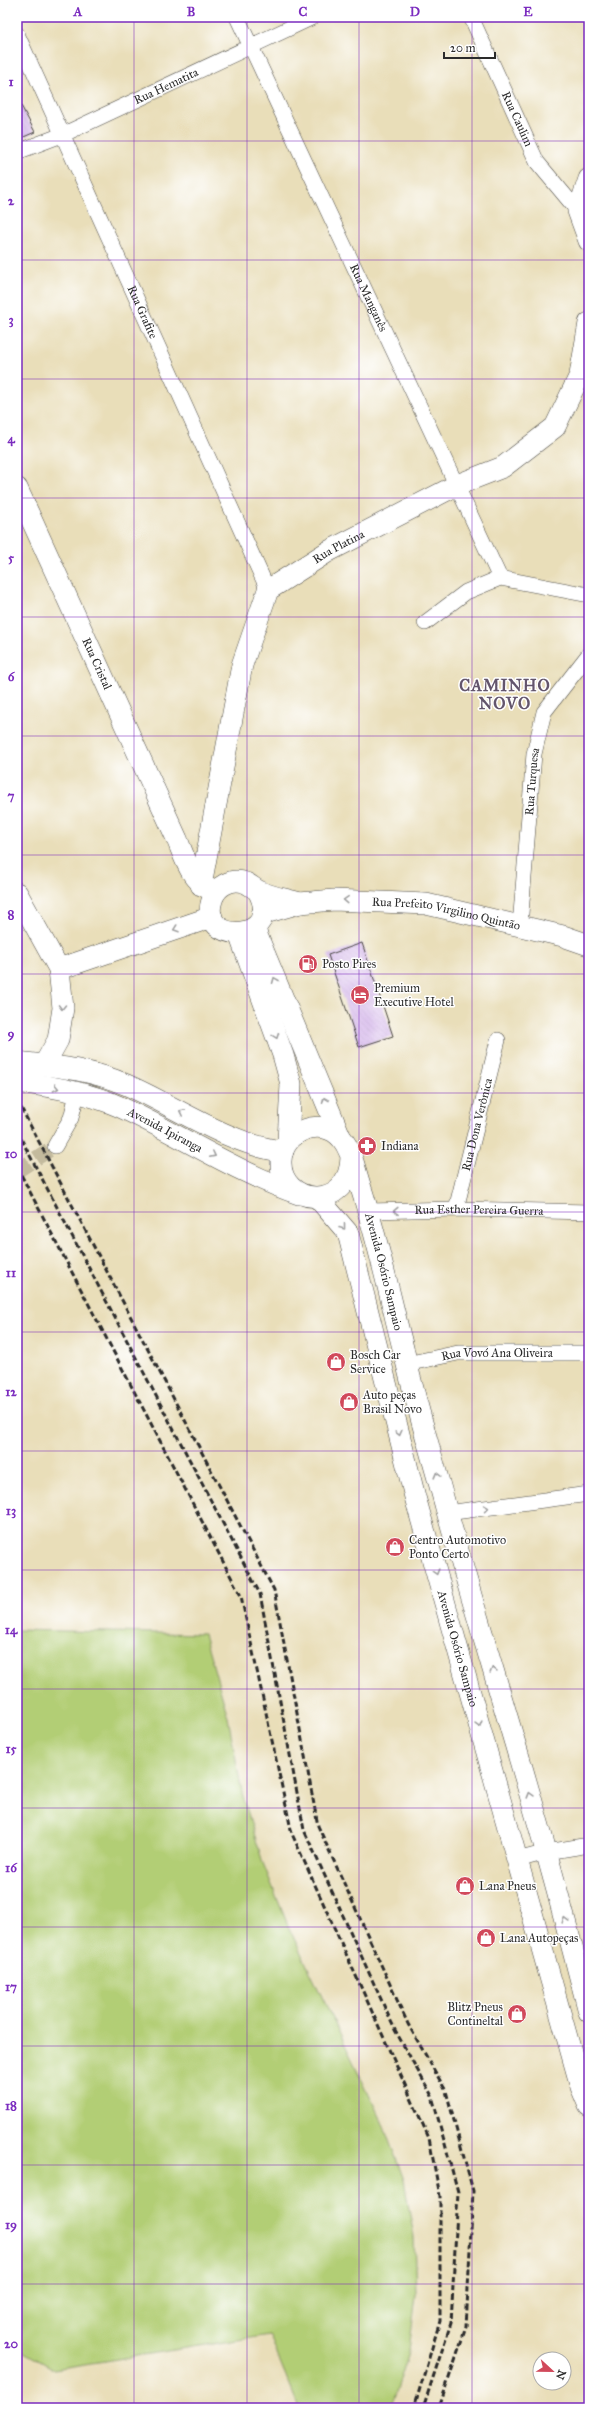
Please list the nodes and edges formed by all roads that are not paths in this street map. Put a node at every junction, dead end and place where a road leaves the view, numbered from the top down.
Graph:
1 (237, 17) edge
2 (313, 17) edge
3 (471, 17) edge
4 (17, 34) edge
5 (252, 48) junction
6 (62, 135) junction
7 (17, 152) edge
8 (589, 179) edge
9 (583, 212) edge
10 (589, 241) edge
11 (589, 323) edge
12 (457, 485) junction
13 (17, 488) edge
14 (500, 578) junction
15 (268, 590) junction
16 (589, 595) edge
17 (426, 623) dead end
18 (589, 654) edge
19 (177, 839) junction
20 (204, 859) junction
21 (237, 881) junction
22 (208, 889) junction
23 (258, 891) junction
24 (17, 893) edge
25 (300, 903) junction
26 (212, 917) junction
27 (252, 925) junction
28 (520, 926) junction
29 (589, 945) edge
30 (60, 969) junction
31 (498, 1040) dead end
32 (17, 1062) edge
33 (44, 1065) junction
34 (17, 1082) edge
35 (77, 1094) junction
36 (340, 1136) junction
37 (55, 1146) tunnel mouth
38 (285, 1146) junction
39 (351, 1157) junction
40 (312, 1197) junction
41 (456, 1209) junction
42 (369, 1211) junction
43 (589, 1212) edge
44 (589, 1353) edge
45 (406, 1364) junction
46 (589, 1494) edge
47 (415, 1497) junction
48 (447, 1513) junction
49 (589, 1845) edge
50 (547, 1852) junction
51 (517, 1860) junction
52 (589, 2012) edge
53 (589, 2106) edge

1 - 5 street, Rua Manganês
2 - 5 street, Rua Hematita
3 - 9 street, Rua Caulim
4 - 6 street, Rua Grafite
5 - 6 street, Rua Hematita
5 - 12 street, Rua Manganês
6 - 7 street, Rua Hematita
6 - 15 street, Rua Grafite
8 - 9 street
9 - 10 street
11 - 12 street, Rua Platina
12 - 14 street, Rua Manganês
12 - 15 street, Rua Platina
13 - 19 street, Rua Cristal
14 - 16 street
14 - 17 street
15 - 20 street
18 - 28 street, Rua Turquesa
19 - 20 street, Rua Cristal
19 - 22 street, Rua Cristal
20 - 21 street
20 - 22 street
21 - 22 street
21 - 23 street
22 - 26 street
23 - 25 street, Rua Prefeito Virgilino Quintão
23 - 27 street
24 - 30 street
25 - 27 street, Rua Prefeito Virgilino Quintão
28 -> 25 street, Rua Prefeito Virgilino Quintão
26 - 27 street
26 -> 30 street
36 -> 27 street
27 -> 38 street
28 - 29 street, Rua Prefeito Virgilino Quintão
30 -> 33 street
31 - 41 street, Rua Dona Verônica
32 - 33 street, Avenida Ipiranga
38 -> 33 street, Avenida Ipiranga
34 -> 35 street, Avenida Ipiranga
35 - 37 street
35 -> 40 street, Avenida Ipiranga
36 - 38 street
36 - 39 street
38 - 40 street
39 - 40 street
39 - 42 street, Avenida Osório Sampaio
40 -> 47 street, Avenida Osório Sampaio
41 -> 42 street, Rua Esther Pereira Guerra
41 - 43 street, Rua Esther Pereira Guerra
42 - 45 street, Avenida Osório Sampaio
44 - 45 street, Rua Vovó Ana Oliveira
48 -> 45 street, Avenida Osório Sampaio
48 -> 46 street
47 - 48 street
47 -> 51 street, Avenida Osório Sampaio
50 -> 48 street, Avenida Osório Sampaio
49 - 50 street
50 - 51 street
52 -> 50 street, Avenida Osório Sampaio
51 - 53 street, Avenida Osório Sampaio

